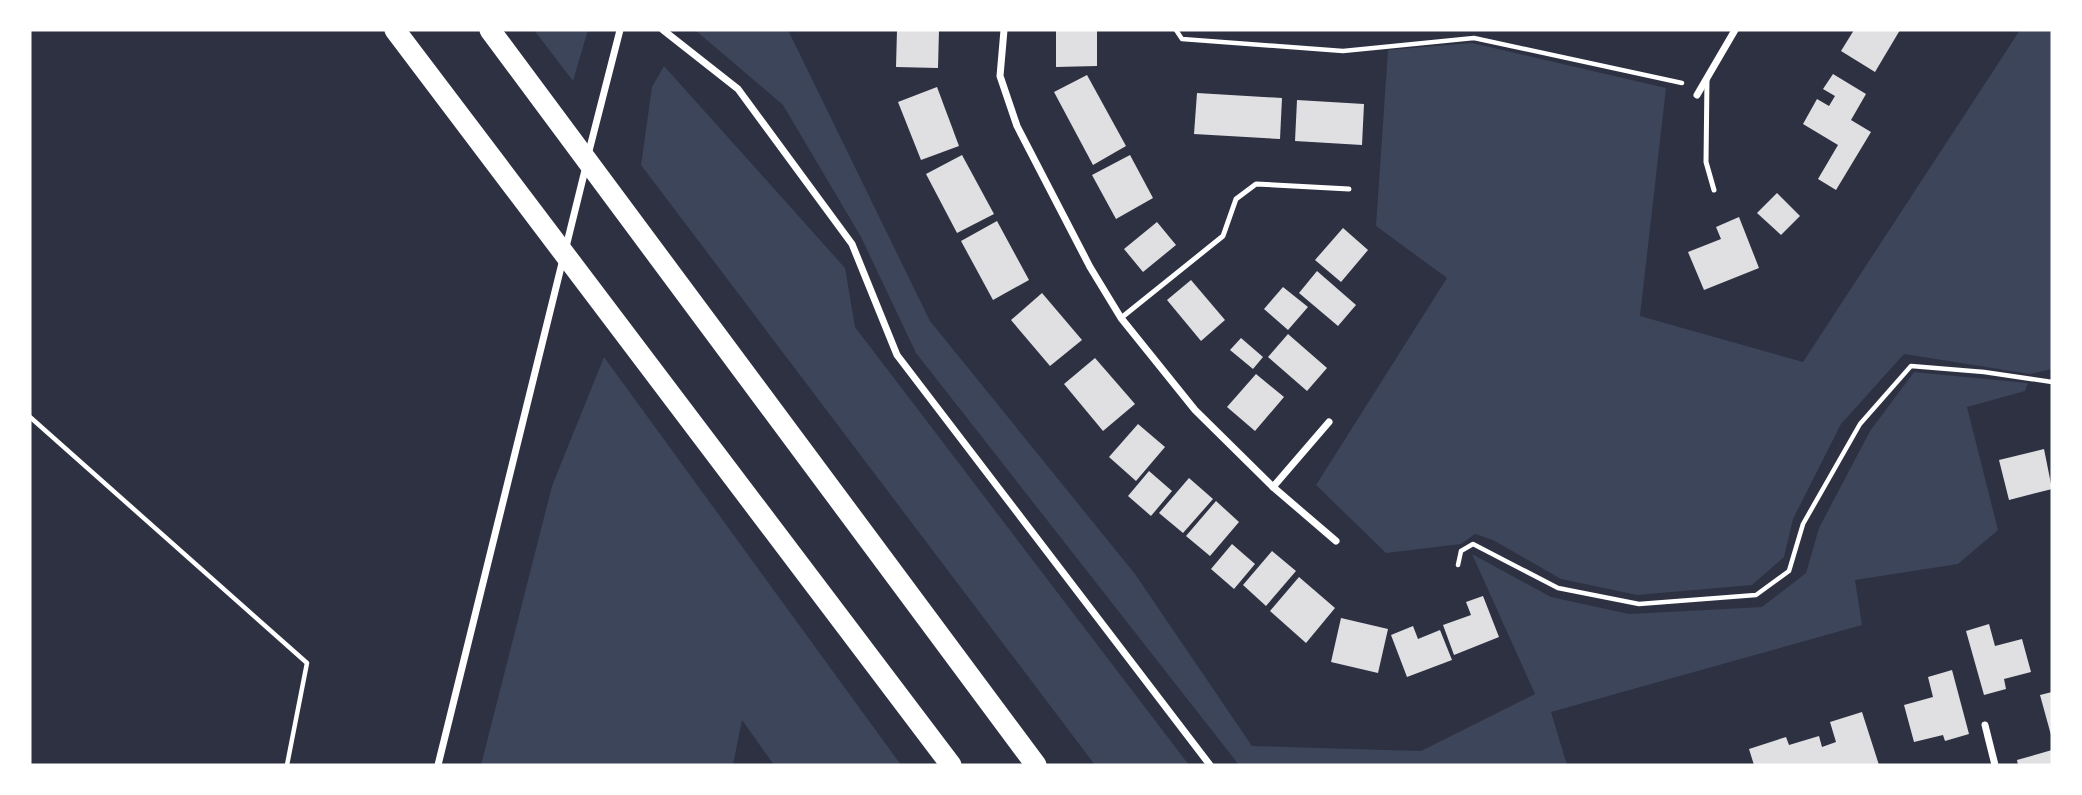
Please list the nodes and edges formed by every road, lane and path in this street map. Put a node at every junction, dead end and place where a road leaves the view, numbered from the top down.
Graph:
1 (395, 30) edge
2 (490, 30) edge
3 (620, 30) edge
4 (663, 30) edge
5 (1003, 30) edge
6 (1176, 30) edge
7 (1735, 30) edge
8 (1707, 77) junction
9 (1702, 87) junction
10 (1696, 95) dead end
11 (1349, 189) dead end
12 (1714, 190) dead end
13 (1121, 318) junction
14 (2052, 382) edge
15 (30, 416) edge
16 (1329, 422) dead end
17 (1273, 487) junction
18 (1336, 541) dead end
19 (1458, 565) dead end
20 (1985, 725) dead end
21 (287, 765) edge
22 (438, 765) edge
23 (951, 765) edge
24 (1036, 765) edge
25 (1210, 765) edge
26 (1995, 765) edge

1 - 23 highway
2 - 24 highway
3 - 22 street
4 - 25 street
5 - 13 street
6 - 9 path
7 - 8 street
8 - 9 street
8 - 12 lane
9 - 10 street
11 - 13 lane
13 - 17 street
14 - 19 path
15 - 21 path
16 - 17 street
17 - 18 street
20 - 26 street

